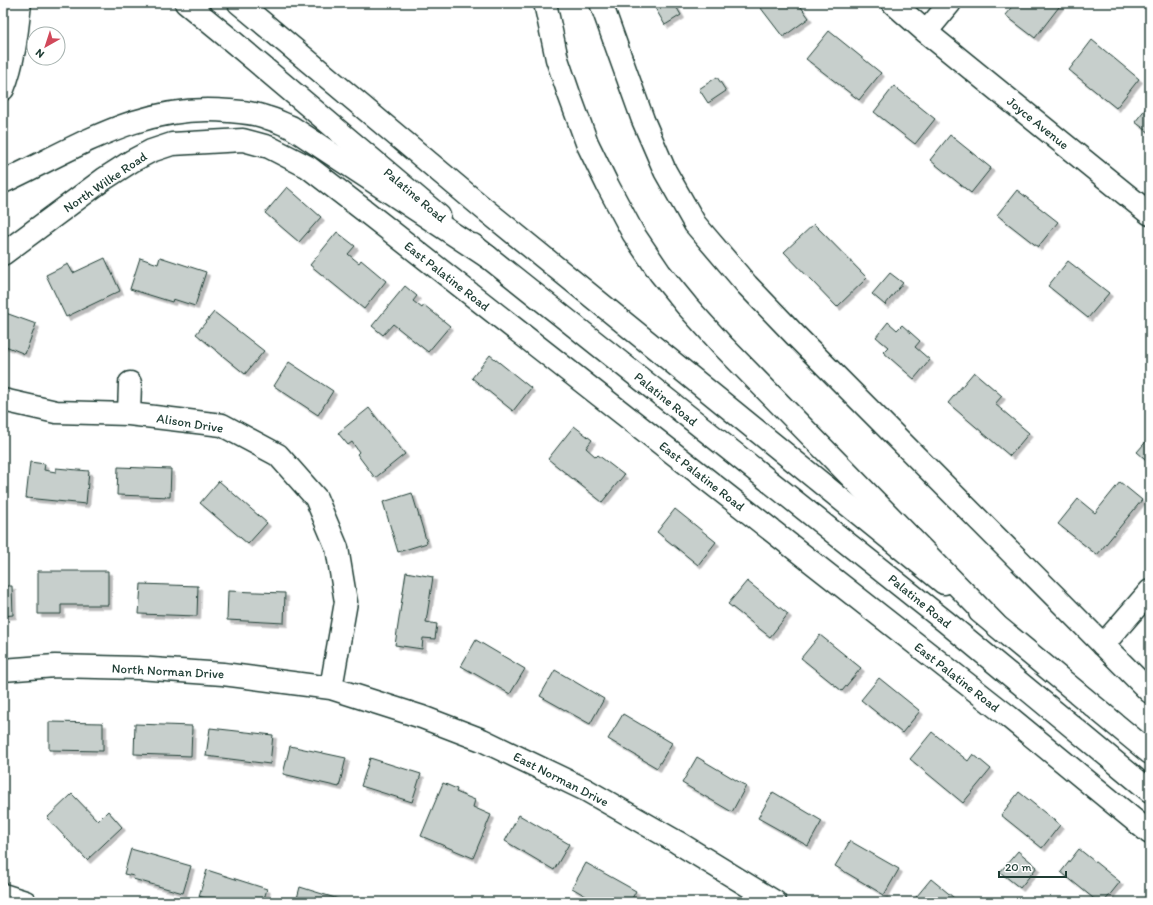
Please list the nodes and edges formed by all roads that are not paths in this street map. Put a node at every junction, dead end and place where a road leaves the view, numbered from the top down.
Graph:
1 (20, 3) edge
2 (186, 3) edge
3 (239, 3) edge
4 (545, 3) edge
5 (602, 3) edge
6 (893, 3) edge
7 (950, 3) edge
8 (926, 32) junction
9 (3, 89) edge
10 (243, 140) joint
11 (3, 182) edge
12 (1150, 214) edge
13 (3, 254) edge
14 (488, 257) junction
15 (130, 383) dead end
16 (3, 400) edge
17 (129, 414) junction
18 (1150, 591) edge
19 (995, 624) junction
20 (1103, 645) junction
21 (3, 670) edge
22 (331, 688) junction
23 (1150, 692) edge
24 (1150, 752) edge
25 (1150, 791) edge
26 (1150, 833) edge
27 (3, 895) edge
28 (25, 902) edge
29 (775, 902) edge

1 - 9 main road
2 - 14 main road, Palatine Road
3 - 19 main road
4 - 19 main road
5 - 20 main road
6 - 8 main road, Joyce Avenue
7 - 8 main road
8 - 12 main road, Joyce Avenue
10 - 13 main road, North Wilke Road
10 - 26 main road, East Palatine Road
11 - 14 main road
14 - 25 main road, Palatine Road
15 - 17 main road
16 - 17 main road, Alison Drive
17 - 22 main road, Alison Drive
18 - 20 main road
19 - 24 main road
20 - 23 main road
21 - 22 main road, North Norman Drive
22 - 29 main road, East Norman Drive
27 - 28 main road

